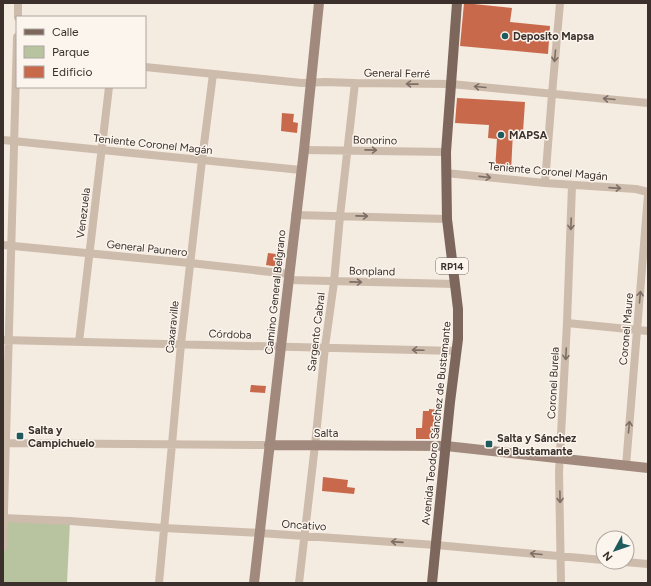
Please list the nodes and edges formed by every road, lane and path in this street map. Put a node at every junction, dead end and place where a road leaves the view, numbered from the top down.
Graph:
1 (18, 3) edge
2 (319, 3) edge
3 (457, 3) edge
4 (560, 3) edge
5 (18, 16) edge
6 (146, 67) edge
7 (213, 74) junction
8 (310, 82) junction
9 (355, 83) junction
10 (16, 84) edge
11 (451, 84) junction
12 (109, 88) edge
13 (552, 94) junction
14 (648, 103) edge
15 (3, 140) edge
16 (14, 141) junction
17 (102, 150) junction
18 (304, 150) junction
19 (347, 150) junction
20 (446, 152) junction
21 (202, 160) junction
22 (301, 170) junction
23 (446, 173) junction
24 (545, 183) junction
25 (572, 185) junction
26 (648, 192) edge
27 (648, 195) edge
28 (295, 215) junction
29 (340, 216) junction
30 (446, 219) junction
31 (7, 245) edge
32 (89, 253) junction
33 (190, 263) junction
34 (289, 277) junction
35 (334, 282) junction
36 (455, 284) junction
37 (567, 323) junction
38 (637, 330) junction
39 (648, 331) edge
40 (6, 340) edge
41 (79, 342) junction
42 (181, 344) junction
43 (281, 346) junction
44 (325, 347) junction
45 (457, 351) junction
46 (5, 443) edge
47 (172, 444) junction
48 (269, 445) junction
49 (315, 445) junction
50 (446, 446) junction
51 (560, 458) junction
52 (626, 466) junction
53 (648, 468) edge
54 (4, 518) edge
55 (164, 528) junction
56 (260, 533) junction
57 (305, 536) junction
58 (436, 545) junction
59 (3, 547) edge
60 (561, 556) junction
61 (595, 559) edge
62 (635, 563) edge
63 (648, 564) edge
64 (159, 583) edge
65 (254, 583) edge
66 (299, 583) edge
67 (432, 583) edge
68 (561, 583) edge

1 - 5 street
2 - 8 street, Camino General Belgrano
3 - 11 main road, Avenida Teodoro Sánchez de Bustamante / RP14
4 -> 13 street
6 - 7 street, General Ferré
7 - 8 street, General Ferré
7 - 21 street, Caxaraville
8 - 9 street, General Ferré
8 - 18 street, Camino General Belgrano
11 -> 9 street, General Ferré
9 - 19 street, Sargento Cabral
10 - 16 street
13 -> 11 street, General Ferré
11 - 20 main road, Avenida Teodoro Sánchez de Bustamante / RP14
12 - 17 street, Venezuela
14 -> 13 street, General Ferré
13 - 24 street
15 - 16 street, Teniente Coronel Magán
16 - 17 street, Teniente Coronel Magán
16 - 31 street
17 - 21 street, Teniente Coronel Magán
17 - 32 street, Venezuela
18 - 19 street, Bonorino
18 - 22 street, Camino General Belgrano
19 -> 20 street, Bonorino
19 - 29 street, Sargento Cabral
20 - 23 main road, Avenida Teodoro Sánchez de Bustamante / RP14
21 - 22 street, Teniente Coronel Magán
21 - 33 street, Caxaraville
22 - 28 street, Camino General Belgrano
23 -> 24 street, Teniente Coronel Magán
23 - 30 main road, Avenida Teodoro Sánchez de Bustamante / RP14
24 - 25 street, Teniente Coronel Magán
25 -> 26 street, Teniente Coronel Magán
25 -> 37 street, Coronel Burela
38 -> 27 street, Coronel Maure
28 - 29 street
28 - 34 street, Camino General Belgrano
29 -> 30 street
29 - 35 street, Sargento Cabral
30 - 36 main road, Avenida Teodoro Sánchez de Bustamante / RP14
31 - 32 street, General Paunero
31 - 40 street
32 - 33 street, General Paunero
32 - 41 street, Venezuela
33 - 34 street, General Paunero
33 - 42 street, Caxaraville
34 - 35 street, Bonpland
34 - 43 street, Camino General Belgrano
35 -> 36 street, Bonpland
35 - 44 street, Sargento Cabral
36 - 45 main road, Avenida Teodoro Sánchez de Bustamante / RP14
37 - 38 street
37 -> 51 street, Coronel Burela
38 - 39 street
52 -> 38 street, Coronel Maure
40 - 41 street, Córdoba
40 - 46 street
41 - 42 street, Córdoba
42 - 43 street, Córdoba
42 - 47 street, Caxaraville
43 - 44 street, Córdoba
43 - 48 street, Camino General Belgrano
45 -> 44 street, Córdoba
44 - 49 street, Sargento Cabral
45 - 50 main road, Avenida Teodoro Sánchez de Bustamante / RP14
46 - 47 street, Salta
46 - 54 street
47 - 48 street, Salta
47 - 55 street, Caxaraville
48 - 49 street, Salta
48 - 56 street, Camino General Belgrano
49 - 50 street, Salta
49 - 57 street, Sargento Cabral
50 - 51 street, Salta
50 - 58 main road, Avenida Teodoro Sánchez de Bustamante / RP14
51 - 52 street, Salta
51 -> 60 street, Coronel Burela
52 - 53 street, Salta
54 - 55 street, Oncativo
54 - 59 street
55 - 56 street, Oncativo
55 - 64 street, Caxaraville
56 - 57 street, Oncativo
56 - 65 street, Camino General Belgrano
58 -> 57 street, Oncativo
57 - 66 street, Sargento Cabral
60 -> 58 street, Oncativo
58 - 67 main road, Avenida Teodoro Sánchez de Bustamante / RP14
60 - 61 street, Oncativo
60 - 68 street, Coronel Burela
62 - 63 street

